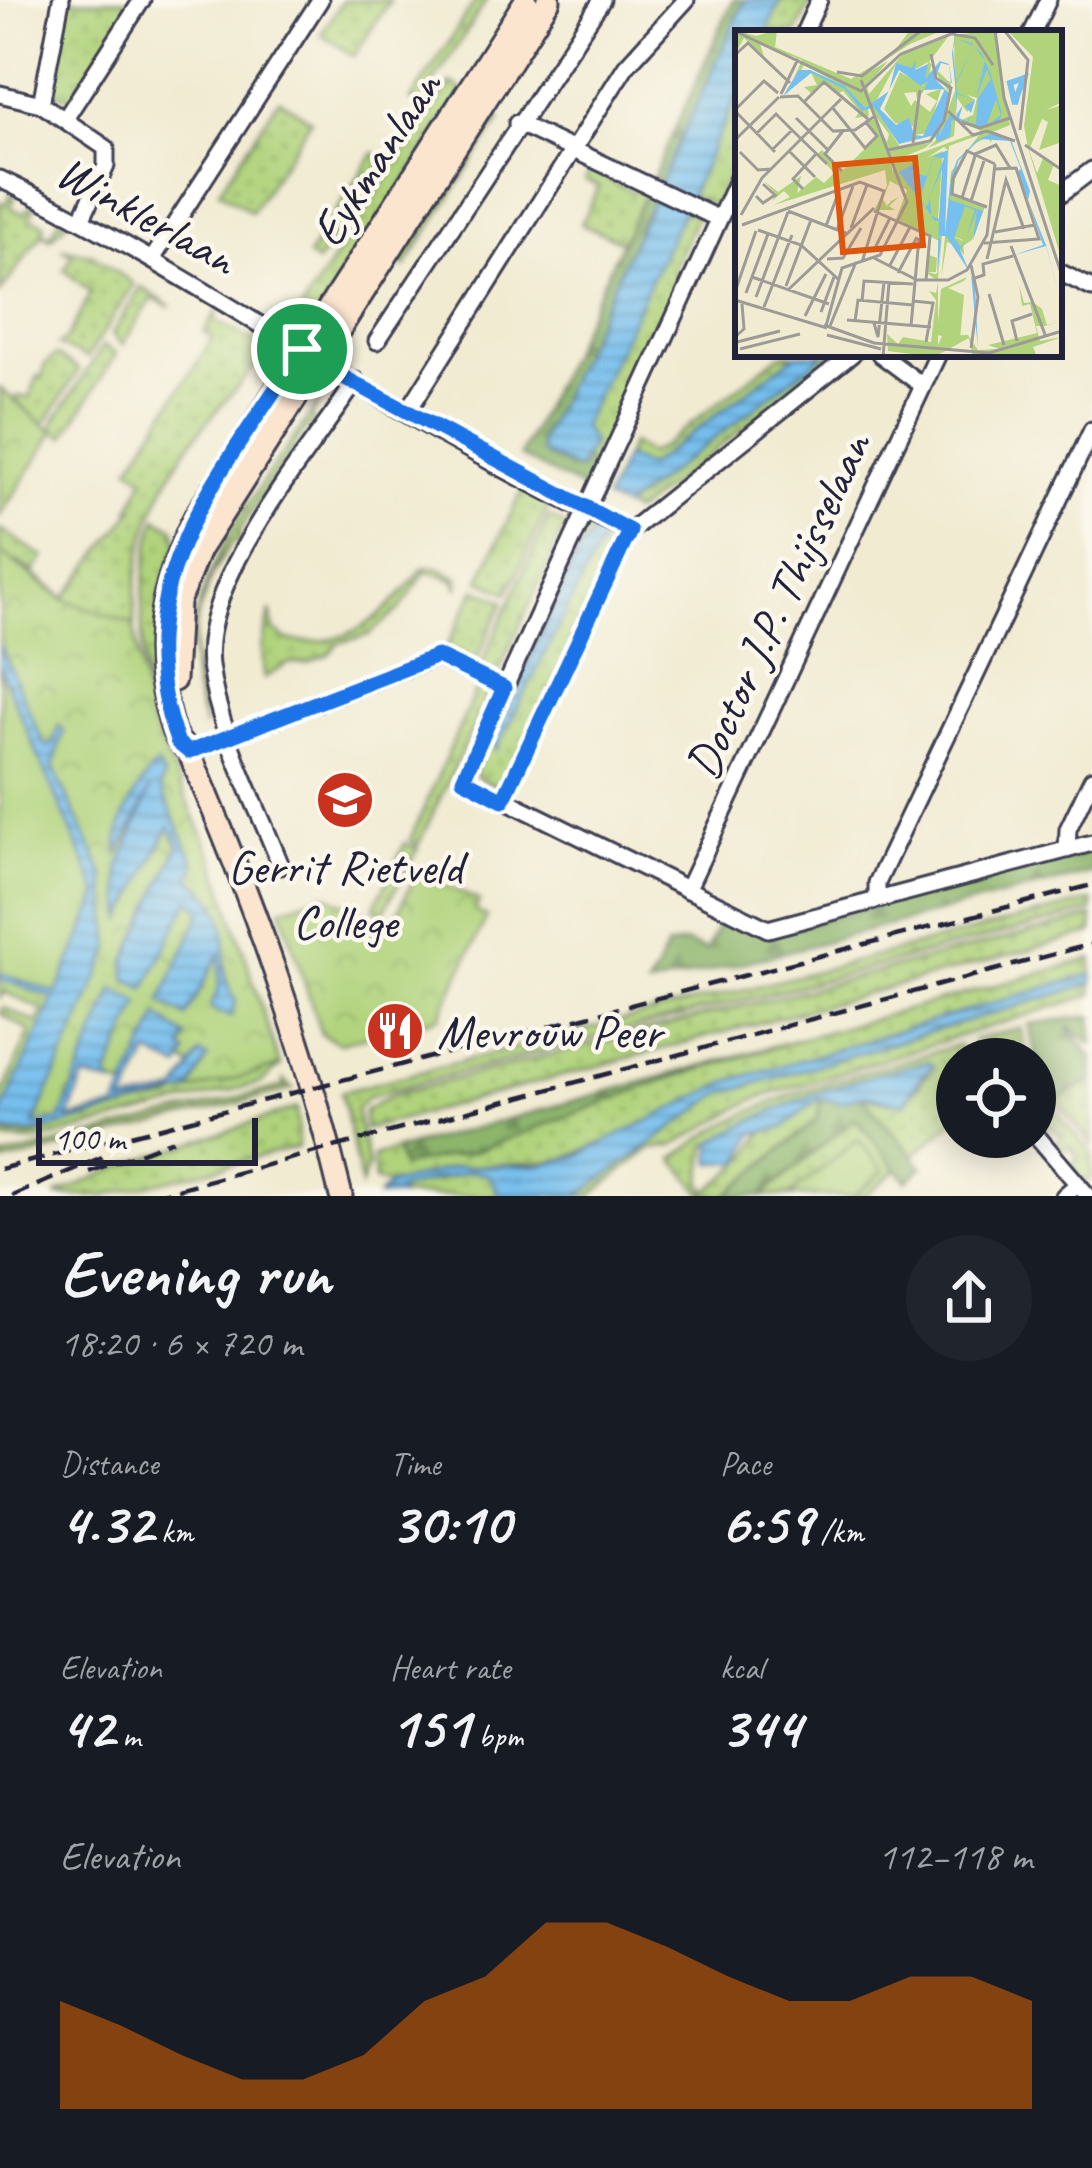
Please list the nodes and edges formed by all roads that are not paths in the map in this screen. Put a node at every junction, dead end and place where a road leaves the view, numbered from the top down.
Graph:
1 (61, 0) edge
2 (142, 0) edge
3 (320, 0) edge
4 (526, 0) edge
5 (549, 0) edge
6 (602, 0) edge
7 (686, 0) edge
8 (819, 0) edge
9 (1048, 0) edge
10 (805, 30) edge
11 (1033, 30) edge
12 (0, 94) edge
13 (41, 104) junction
14 (64, 119) junction
15 (517, 124) junction
16 (574, 152) junction
17 (1092, 170) edge
18 (0, 179) edge
19 (735, 184) edge
20 (1062, 193) edge
21 (82, 218) junction
22 (719, 219) junction
23 (152, 258) junction
24 (1062, 273) edge
25 (1092, 288) edge
26 (377, 341) dead end
27 (309, 354) junction
28 (848, 357) edge
29 (884, 357) edge
30 (937, 357) edge
31 (356, 381) junction
32 (923, 386) junction
33 (408, 411) junction
34 (1092, 430) edge
35 (586, 512) junction
36 (630, 531) junction
37 (504, 688) junction
38 (231, 739) junction
39 (188, 751) junction
40 (1092, 779) edge
41 (503, 800) junction
42 (1092, 843) edge
43 (1066, 850) junction
44 (280, 866) dead end
45 (687, 890) junction
46 (877, 899) junction
47 (286, 1008) junction
48 (1056, 1158) edge
49 (1083, 1190) edge
50 (328, 1196) edge
51 (341, 1196) edge
52 (1064, 1196) edge

1 - 13 street
2 - 14 street
3 - 23 street
4 - 27 main road, Eykmanlaan
5 - 27 main road, Eykmanlaan
6 - 15 street
7 - 16 street
8 - 10 street
9 - 11 street
12 - 13 street
13 - 14 street
14 - 21 street
15 - 16 street
15 - 26 street
16 - 22 street
16 - 33 street
17 - 20 street
18 - 21 street, Winklerlaan
19 - 22 street
21 - 23 street, Winklerlaan
22 - 35 street
23 - 27 street, Winklerlaan
24 - 25 street
27 - 31 street, Winklerlaan
27 - 39 main road, Eykmanlaan
28 - 36 street
29 - 32 street
30 - 32 street, Doctor J.P. Thijsselaan
31 - 33 street, Winklerlaan
31 - 38 street
32 - 45 street, Doctor J.P. Thijsselaan
33 - 35 street, Winklerlaan
34 - 46 street
35 - 36 street, Winklerlaan
35 - 37 street
36 - 41 street
37 - 38 street
37 - 41 street
38 - 39 street
38 - 44 street
39 - 47 main road, Eykmanlaan
40 - 43 street
41 - 45 street
42 - 43 street
43 - 46 street
45 - 46 street
47 - 50 main road
47 - 51 main road
48 - 49 street
49 - 52 street

